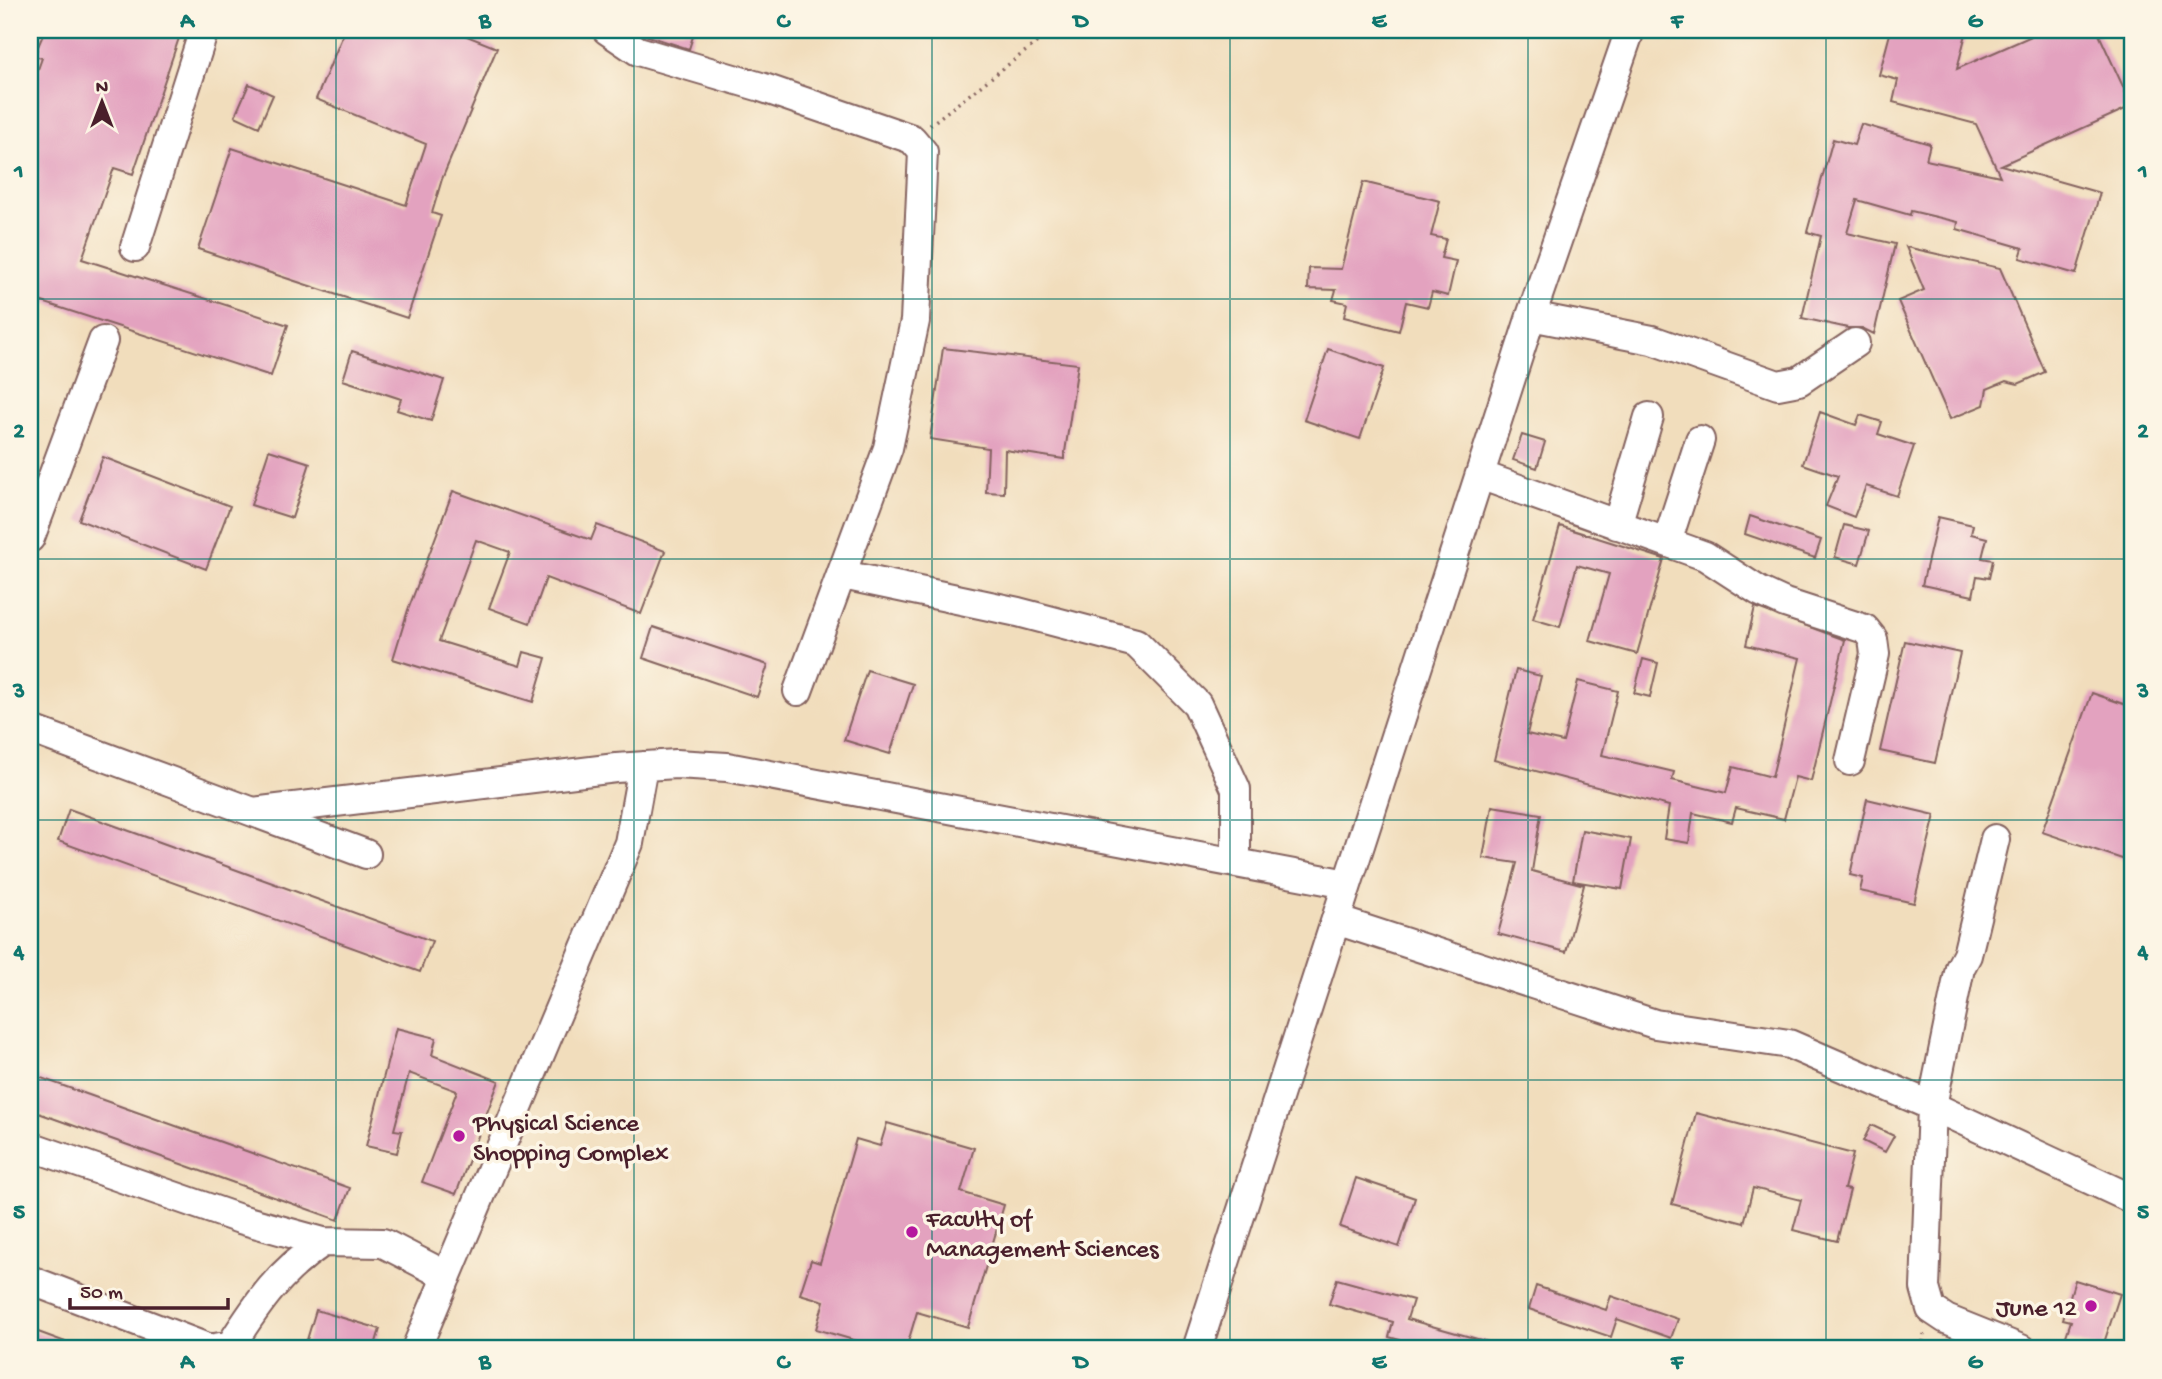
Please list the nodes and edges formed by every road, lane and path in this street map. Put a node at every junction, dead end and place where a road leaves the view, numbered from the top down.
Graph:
1 (204, 30) edge
2 (607, 30) edge
3 (1053, 30) edge
4 (1630, 30) edge
5 (912, 139) junction
6 (135, 247) dead end
7 (1531, 316) junction
8 (103, 341) dead end
9 (1856, 343) dead end
10 (1650, 417) dead end
11 (1700, 440) dead end
12 (1480, 475) junction
13 (1617, 525) junction
14 (30, 538) edge
15 (1667, 542) junction
16 (844, 575) junction
17 (798, 691) dead end
18 (30, 729) edge
19 (1850, 761) dead end
20 (643, 766) junction
21 (253, 812) junction
22 (1995, 839) dead end
23 (366, 854) dead end
24 (1236, 863) junction
25 (1347, 884) junction
26 (1336, 920) junction
27 (1932, 1106) junction
28 (30, 1146) edge
29 (2132, 1199) edge
30 (323, 1242) junction
31 (447, 1276) junction
32 (30, 1280) edge
33 (416, 1349) edge
34 (1197, 1349) edge
35 (2021, 1349) edge

1 - 6 street
2 - 5 street
3 - 5 path
4 - 7 street
5 - 16 street
7 - 9 street
7 - 12 street
8 - 14 street
10 - 13 street
11 - 15 street
12 - 13 street
12 - 25 street
13 - 15 street
15 - 19 street
16 - 17 street
16 - 24 street
18 - 21 street
20 - 21 street
20 - 24 street
20 - 31 street
21 - 23 street
22 - 27 street
24 - 25 street
25 - 26 street
26 - 27 street
26 - 34 street
27 - 29 street
27 - 35 street
28 - 30 street
30 - 31 street
30 - 32 street
31 - 33 street

